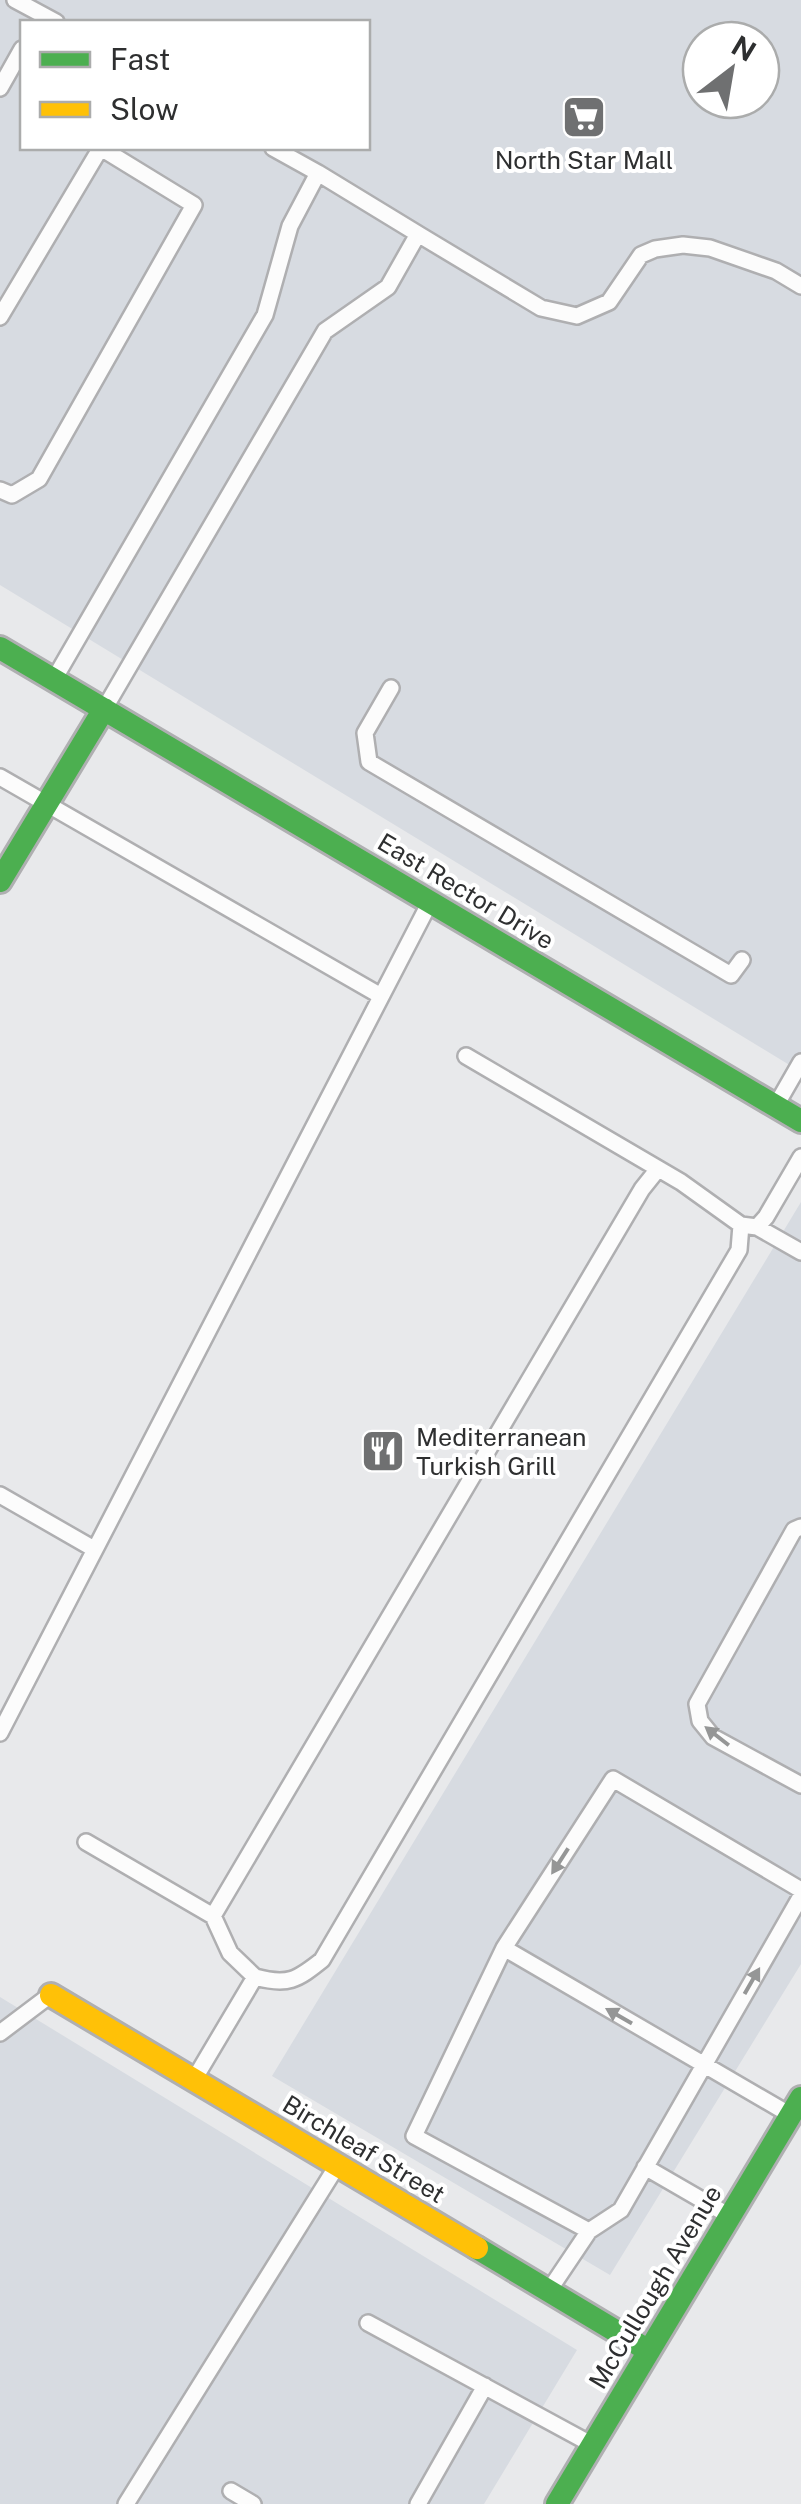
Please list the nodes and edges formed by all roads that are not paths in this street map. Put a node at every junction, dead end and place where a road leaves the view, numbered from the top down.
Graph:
1 (15, 0) edge
2 (45, 20) edge
3 (20, 52) edge
4 (0, 88) edge
5 (100, 150) edge
6 (104, 150) edge
7 (277, 150) edge
8 (318, 173) junction
9 (418, 234) junction
10 (801, 286) edge
11 (0, 317) edge
12 (0, 490) edge
13 (0, 648) edge
14 (54, 679) junction
15 (391, 688) dead end
16 (104, 709) junction
17 (0, 777) edge
18 (47, 803) junction
19 (0, 880) edge
20 (430, 902) junction
21 (742, 960) dead end
22 (381, 996) junction
23 (466, 1056) dead end
24 (801, 1062) edge
25 (776, 1106) junction
26 (801, 1121) edge
27 (801, 1157) edge
28 (658, 1169) junction
29 (749, 1226) junction
30 (801, 1252) edge
31 (0, 1495) edge
32 (801, 1527) edge
33 (94, 1549) junction
34 (0, 1733) edge
35 (801, 1785) edge
36 (86, 1842) dead end
37 (801, 1893) edge
38 (213, 1916) junction
39 (504, 1948) junction
40 (256, 1976) junction
41 (51, 1995) joint
42 (0, 2032) edge
43 (704, 2065) junction
44 (193, 2080) junction
45 (796, 2106) edge
46 (337, 2166) junction
47 (645, 2167) junction
48 (730, 2216) junction
49 (588, 2231) junction
50 (548, 2291) junction
51 (368, 2323) dead end
52 (649, 2351) junction
53 (485, 2386) junction
54 (592, 2445) junction
55 (231, 2491) dead end
56 (126, 2504) edge
57 (253, 2504) edge
58 (418, 2504) edge
59 (557, 2504) edge

1 - 2 lane
3 - 4 lane
5 - 11 lane
6 - 12 lane
7 - 8 lane
8 - 9 lane
8 - 14 lane
9 - 10 lane
9 - 16 lane
13 - 14 street, East Rector Drive
14 - 16 street, East Rector Drive
15 - 21 lane
16 - 18 street
16 - 20 street, East Rector Drive
17 - 18 lane
18 - 19 street
18 - 22 lane
20 - 22 lane
20 - 25 street, East Rector Drive
22 - 33 lane
23 - 28 lane
24 - 25 lane
25 - 26 street, East Rector Drive
27 - 29 lane
28 - 29 lane
28 - 38 lane
29 - 30 lane
29 - 40 lane
31 - 33 lane
35 -> 32 lane
33 - 34 lane
36 - 38 lane
37 -> 39 lane
43 -> 37 lane
38 - 40 lane
43 -> 39 lane
39 - 49 lane
40 - 44 lane
41 - 42 lane
41 - 44 street, Birchleaf Street
43 - 45 lane
43 - 47 lane
44 - 46 street, Birchleaf Street
45 - 48 street, McCullough Avenue
46 - 50 street, Birchleaf Street
46 - 56 lane
47 - 48 lane
47 - 49 lane
48 - 52 street, McCullough Avenue
49 - 50 lane
50 - 52 street, Birchleaf Street
51 - 53 lane
52 - 54 street, McCullough Avenue
53 - 54 lane
53 - 58 lane
54 - 59 street, McCullough Avenue
55 - 57 lane

